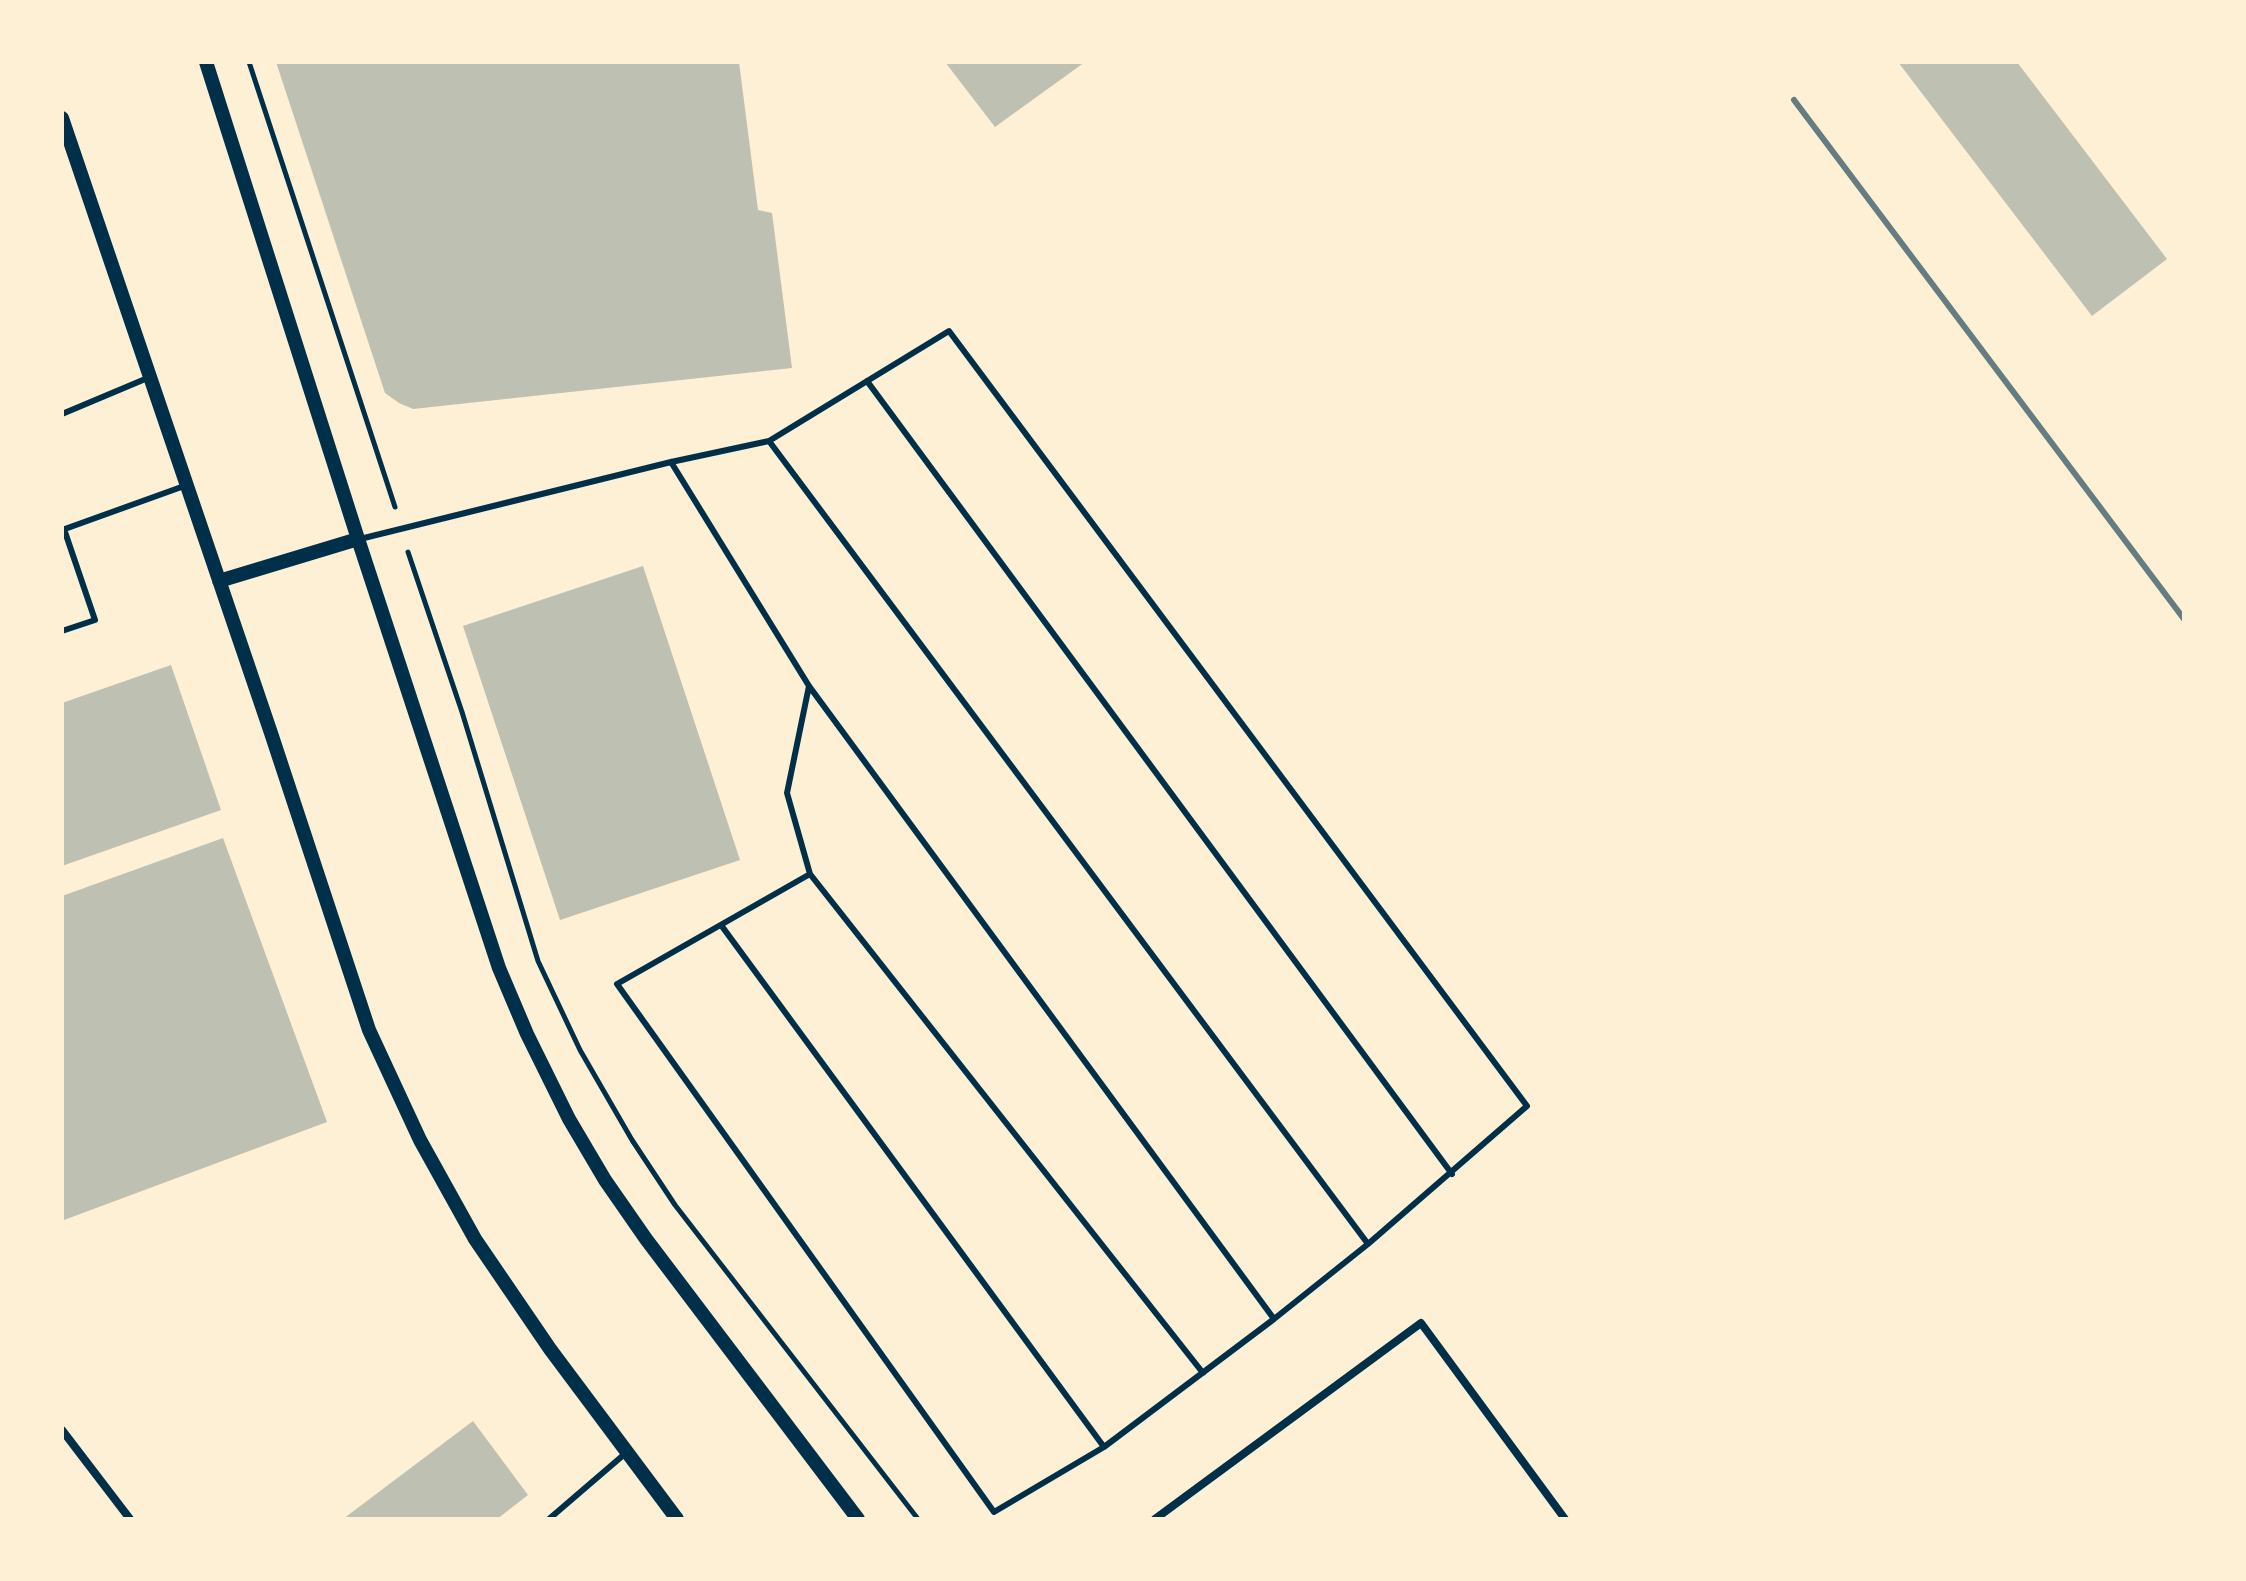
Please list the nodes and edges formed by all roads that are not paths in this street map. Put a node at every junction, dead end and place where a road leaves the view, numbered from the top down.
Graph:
1 (206, 62) edge
2 (62, 118) edge
3 (150, 377) junction
4 (867, 381) junction
5 (62, 414) edge
6 (769, 441) junction
7 (671, 462) junction
8 (187, 485) junction
9 (63, 529) edge
10 (358, 539) junction
11 (219, 581) junction
12 (62, 631) edge
13 (809, 686) junction
14 (810, 874) junction
15 (721, 925) junction
16 (1452, 1174) junction
17 (1368, 1244) junction
18 (1274, 1319) junction
19 (1203, 1373) junction
20 (62, 1430) edge
21 (1104, 1447) junction
22 (627, 1452) junction
23 (130, 1519) edge
24 (549, 1519) edge
25 (677, 1519) edge
26 (858, 1519) edge
27 (1155, 1519) edge
28 (1565, 1519) edge

1 - 10 street
2 - 3 street
3 - 5 lane
3 - 8 street
4 - 6 lane
4 - 16 lane
4 - 16 lane
6 - 7 lane
6 - 17 lane
7 - 10 lane
7 - 13 lane
8 - 9 lane
8 - 11 street
9 - 12 lane
10 - 11 street
10 - 26 street
11 - 22 street
13 - 14 lane
13 - 18 lane
14 - 15 lane
14 - 19 lane
15 - 21 lane
15 - 21 lane
16 - 17 lane
17 - 18 lane
18 - 19 lane
19 - 21 lane
20 - 23 street
22 - 24 lane
22 - 25 street
27 - 28 street

